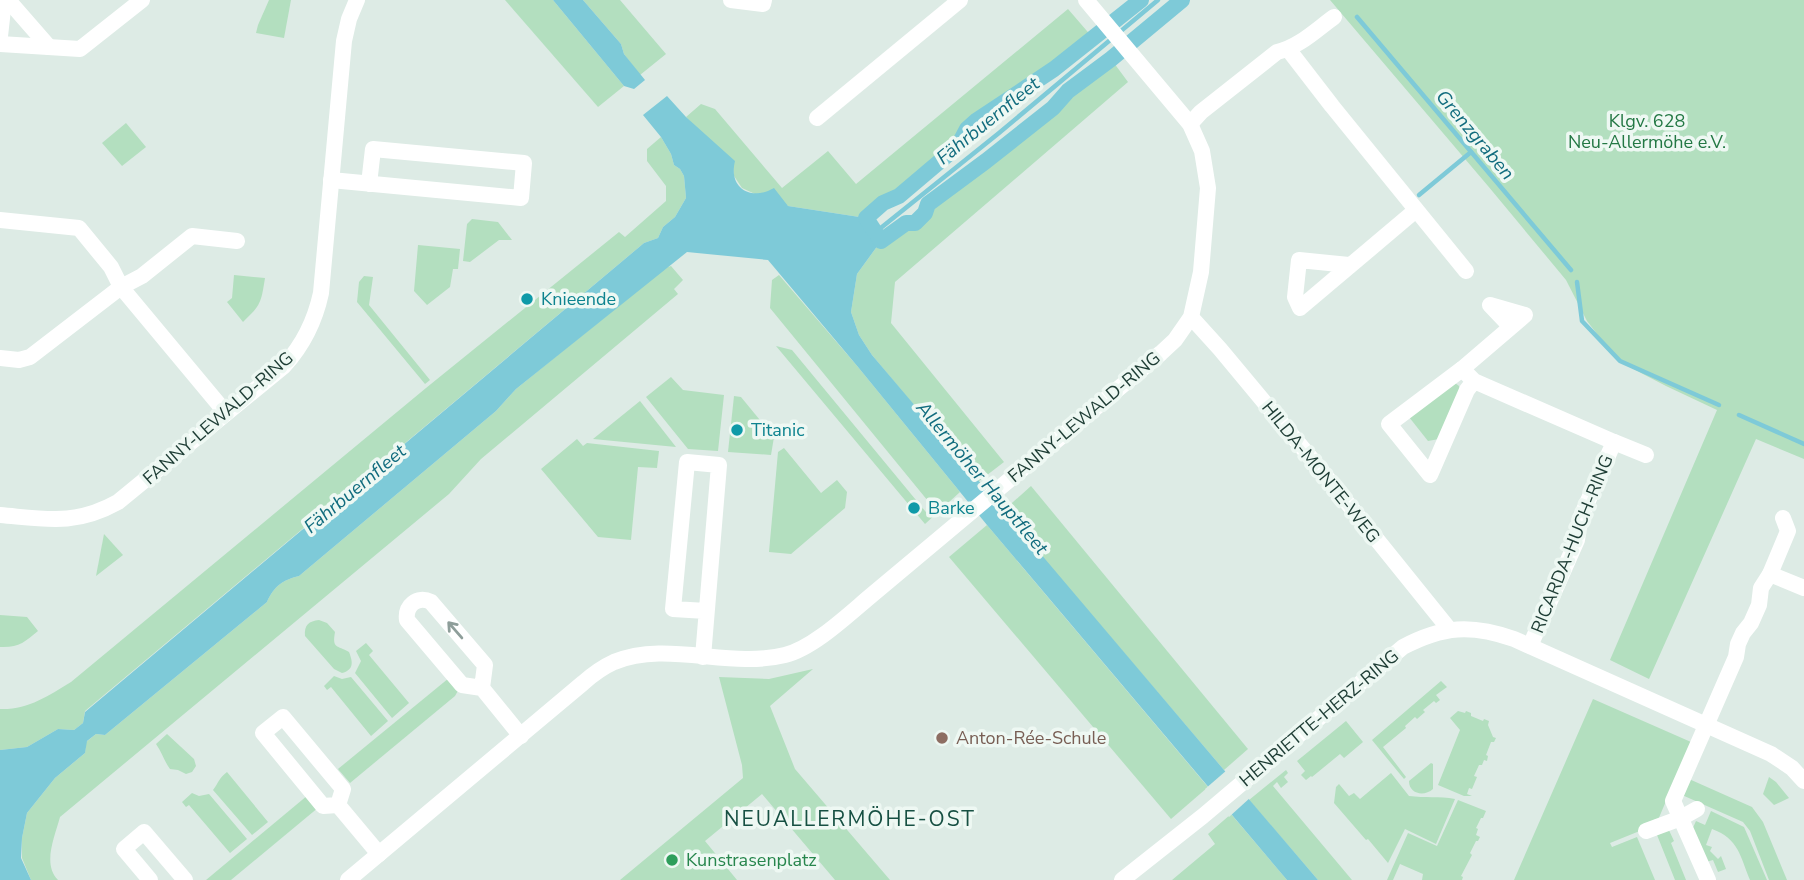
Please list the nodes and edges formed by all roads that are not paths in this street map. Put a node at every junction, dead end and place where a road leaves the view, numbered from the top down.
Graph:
1 (6, 0) edge
2 (142, 0) edge
3 (731, 0) edge
4 (764, 0) edge
5 (960, 0) edge
6 (351, 2) edge
7 (1091, 5) edge
8 (1334, 17) dead end
9 (0, 36) edge
10 (0, 44) edge
11 (49, 47) junction
12 (1288, 49) junction
13 (817, 118) dead end
14 (1190, 124) junction
15 (331, 180) junction
16 (369, 184) junction
17 (1416, 210) junction
18 (0, 220) edge
19 (237, 241) dead end
20 (1349, 265) dead end
21 (1466, 271) dead end
22 (121, 287) junction
23 (1191, 317) junction
24 (1510, 326) dead end
25 (0, 358) edge
26 (1462, 369) junction
27 (1474, 382) junction
28 (226, 414) junction
29 (1614, 442) junction
30 (1442, 447) junction
31 (1646, 455) dead end
32 (1418, 460) junction
33 (0, 515) edge
34 (1783, 518) dead end
35 (1770, 574) junction
36 (1804, 588) edge
37 (706, 611) junction
38 (1449, 629) junction
39 (1530, 646) junction
40 (703, 657) junction
41 (482, 688) junction
42 (1705, 726) junction
43 (521, 736) junction
44 (1802, 775) edge
45 (338, 805) junction
46 (1697, 810) dead end
47 (1681, 818) junction
48 (1646, 831) dead end
49 (379, 854) junction
50 (150, 880) edge
51 (185, 880) edge
52 (348, 880) edge
53 (1122, 880) edge
54 (1708, 880) edge

1 - 9 street
1 - 11 street
2 - 11 street
3 - 4 street
5 - 13 street
6 - 15 street, FANNY-LEWALD-RING
7 - 14 street, FANNY-LEWALD-RING
8 - 12 street
10 - 11 street
12 - 14 street
12 - 17 street
14 - 23 street, FANNY-LEWALD-RING
15 - 16 street
15 - 28 street, FANNY-LEWALD-RING
16 - 16 street
17 - 20 street
17 - 21 street
18 - 22 street
19 - 22 street
22 - 25 street
22 - 28 street
23 - 38 street, HILDA-MONTE-WEG
23 - 40 street, FANNY-LEWALD-RING
24 - 26 street
26 - 27 street, RICARDA-HUCH-RING
26 - 32 street
27 - 29 street, RICARDA-HUCH-RING
27 - 30 street
28 - 33 street, FANNY-LEWALD-RING
29 - 31 street, RICARDA-HUCH-RING
29 - 39 street, RICARDA-HUCH-RING
30 - 32 street
30 - 32 street
34 - 35 street
35 - 36 street
35 - 42 street
37 - 37 street
37 - 40 street
38 - 39 street, HENRIETTE-HERZ-RING
38 - 53 street, HENRIETTE-HERZ-RING
39 - 42 street, HENRIETTE-HERZ-RING
40 - 43 street, FANNY-LEWALD-RING
41 -> 41 street
41 - 43 street
42 - 44 street, HENRIETTE-HERZ-RING
42 - 47 street
43 - 49 street, FANNY-LEWALD-RING
45 - 45 street
45 - 49 street
46 - 47 street
47 - 48 street
47 - 54 street
49 - 52 street, FANNY-LEWALD-RING
50 - 51 street

